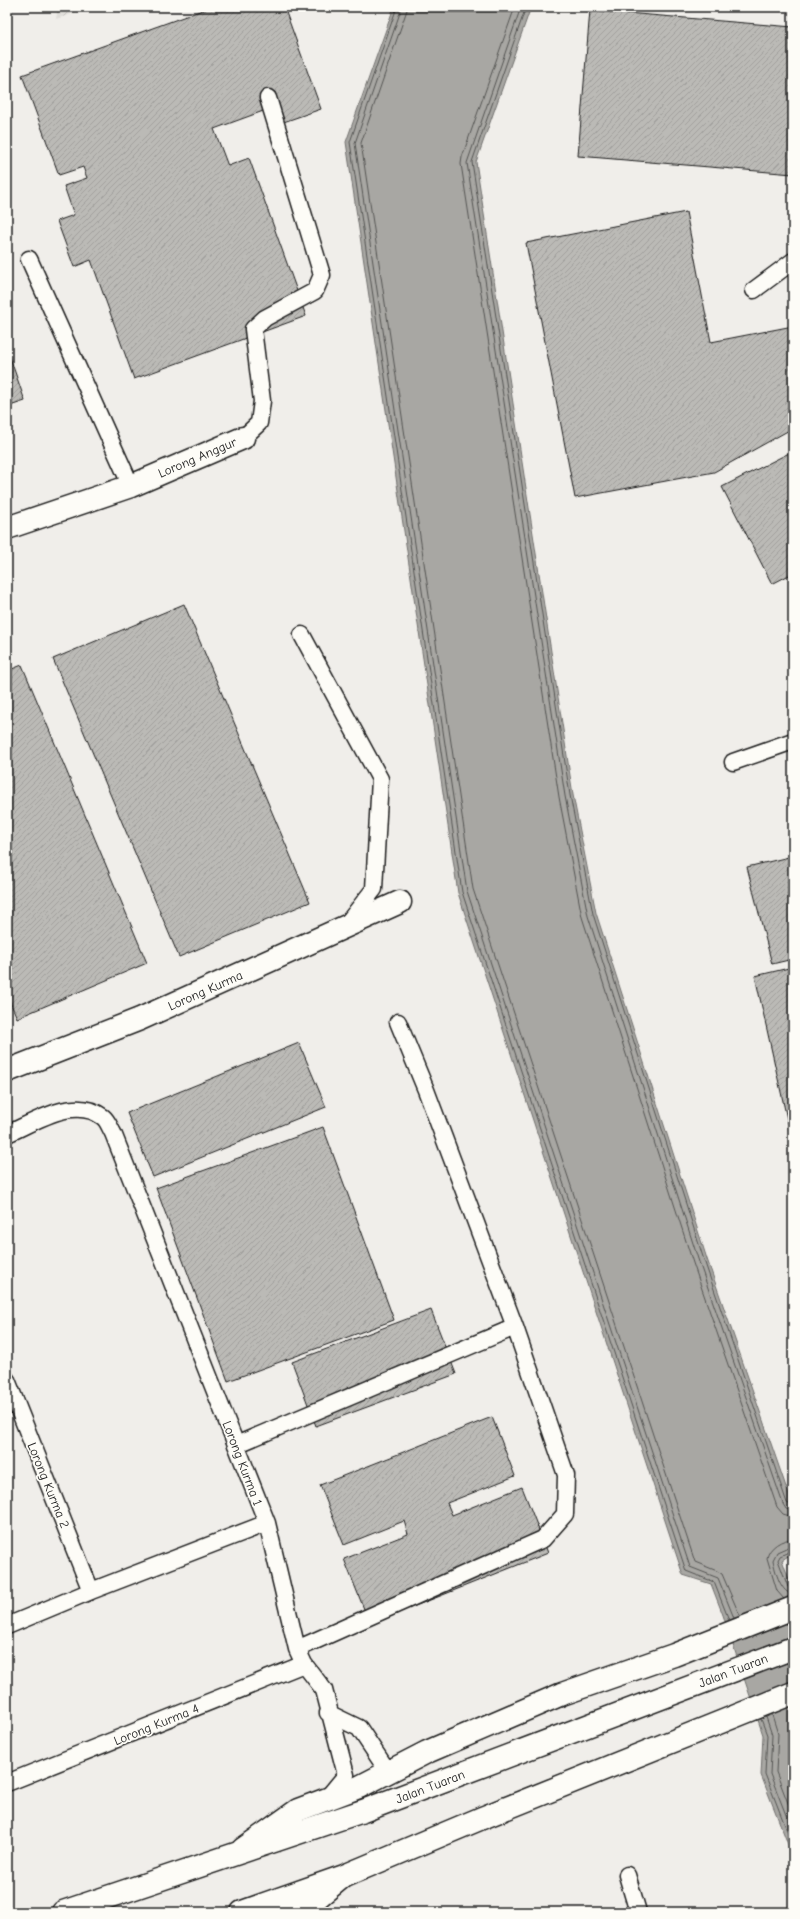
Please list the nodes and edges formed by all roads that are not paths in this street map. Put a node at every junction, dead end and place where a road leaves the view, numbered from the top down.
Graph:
1 (268, 98) dead end
2 (29, 259) dead end
3 (793, 261) edge
4 (754, 290) dead end
5 (242, 438) joint
6 (131, 486) junction
7 (7, 528) edge
8 (302, 635) dead end
9 (793, 741) edge
10 (732, 762) dead end
11 (400, 902) dead end
12 (344, 928) junction
13 (398, 1022) dead end
14 (7, 1071) edge
15 (7, 1134) edge
16 (515, 1327) junction
17 (7, 1380) edge
18 (236, 1445) junction
19 (267, 1523) junction
20 (92, 1591) junction
21 (793, 1608) edge
22 (7, 1626) edge
23 (793, 1648) edge
24 (297, 1649) junction
25 (304, 1664) junction
26 (793, 1693) edge
27 (328, 1713) junction
28 (389, 1773) junction
29 (7, 1783) edge
30 (327, 1798) junction
31 (235, 1854) junction
32 (627, 1875) dead end
33 (344, 1876) junction
34 (63, 1912) edge
35 (242, 1912) edge
36 (295, 1912) edge
37 (638, 1912) edge

1 - 5 lane, Lorong Anggur
2 - 6 lane
3 - 4 lane
5 - 6 main road, Lorong Anggur
6 - 7 main road, Lorong Anggur
8 - 12 lane
9 - 10 lane
11 - 12 main road, Lorong Kurma
12 - 14 main road, Lorong Kurma
13 - 16 lane
15 - 18 lane, Lorong Kurma 1
16 - 18 lane
16 - 24 lane
17 - 20 lane, Lorong Kurma 2
18 - 19 lane, Lorong Kurma 1
19 - 20 lane
19 - 24 lane, Lorong Kurma 1
20 - 22 lane
21 - 28 main road
23 - 31 main road, Jalan Tuaran
24 - 25 lane, Lorong Kurma 1
25 - 27 lane, Lorong Kurma 1
25 - 29 lane, Lorong Kurma 4
26 - 33 main road
27 - 28 lane
27 - 30 lane, Lorong Kurma 1
28 - 30 main road
30 - 31 main road
31 - 34 main road, Jalan Tuaran
32 - 37 lane
33 - 35 main road
33 - 36 main road

